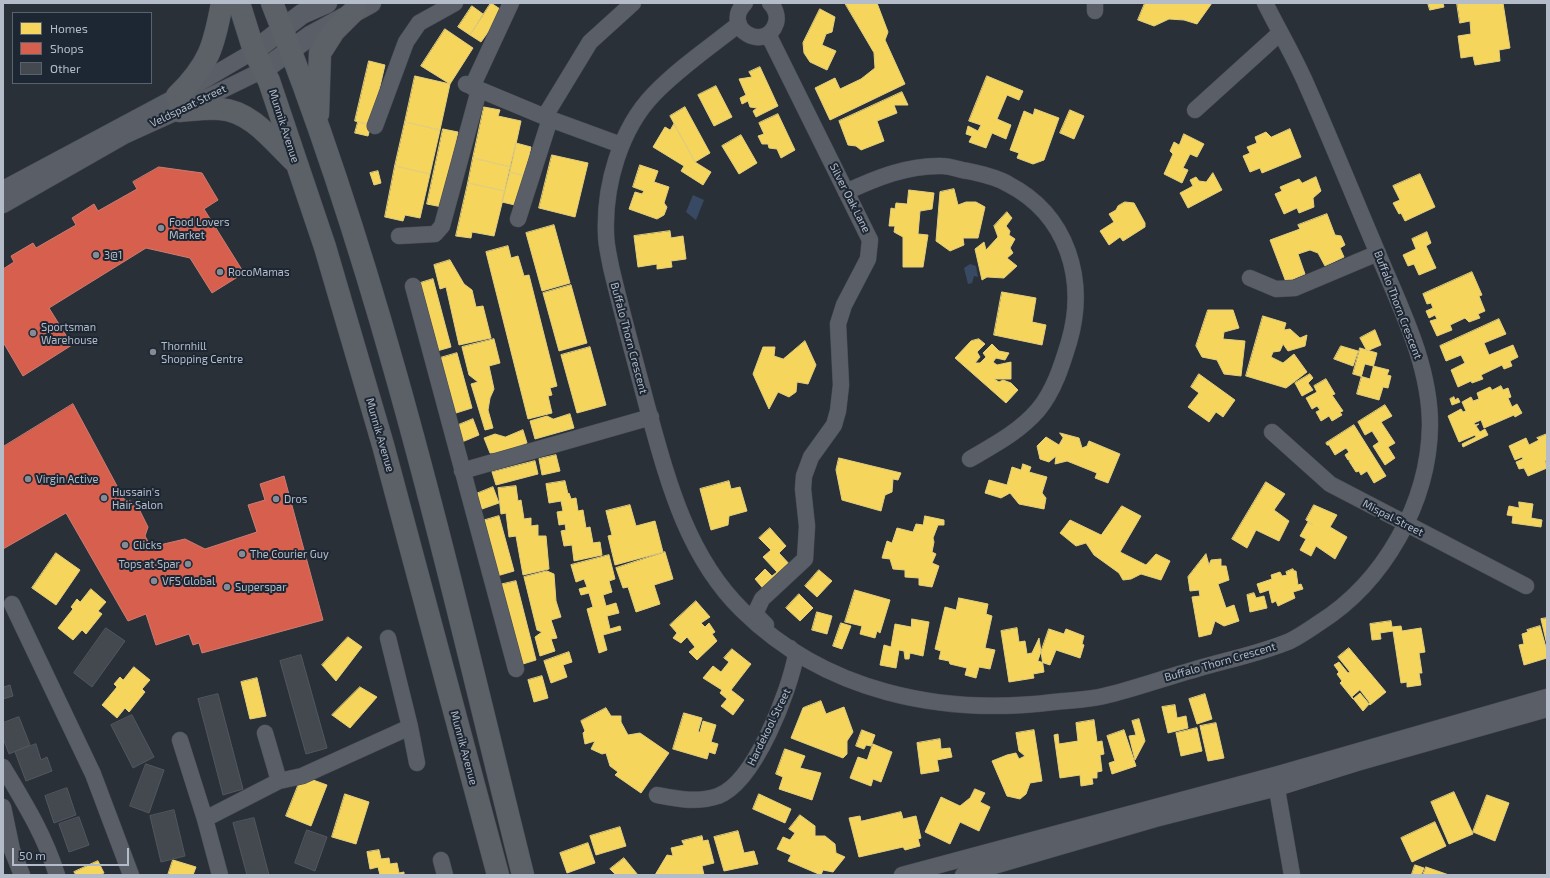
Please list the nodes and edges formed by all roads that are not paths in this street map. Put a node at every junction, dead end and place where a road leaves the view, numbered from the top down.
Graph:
1 (222, 3) edge
2 (239, 3) edge
3 (272, 3) edge
4 (327, 3) edge
5 (455, 3) edge
6 (511, 3) edge
7 (633, 3) edge
8 (1265, 3) edge
9 (777, 5) edge
10 (363, 7) edge
11 (739, 10) edge
12 (282, 28) junction
13 (768, 34) junction
14 (1280, 34) junction
15 (290, 52) junction
16 (259, 60) junction
17 (472, 87) junction
18 (178, 104) junction
19 (1195, 110) dead end
20 (548, 118) junction
21 (317, 125) junction
22 (375, 126) dead end
23 (622, 145) junction
24 (296, 163) junction
25 (3, 189) edge
26 (846, 192) junction
27 (3, 205) edge
28 (518, 219) dead end
29 (399, 236) dead end
30 (1378, 253) junction
31 (1250, 278) dead end
32 (413, 286) dead end
33 (650, 417) junction
34 (1272, 432) dead end
35 (811, 457) joint
36 (970, 459) dead end
37 (462, 471) junction
38 (1405, 525) junction
39 (1526, 586) dead end
40 (12, 604) dead end
41 (388, 638) dead end
42 (796, 655) junction
43 (516, 670) dead end
44 (1547, 697) edge
45 (1547, 709) edge
46 (410, 727) junction
47 (265, 734) dead end
48 (180, 740) dead end
49 (417, 763) dead end
50 (3, 768) edge
51 (279, 781) junction
52 (1276, 781) junction
53 (657, 795) dead end
54 (3, 807) edge
55 (205, 820) junction
56 (522, 874) edge
57 (22, 875) edge
58 (57, 875) edge
59 (131, 875) edge
60 (220, 875) edge
61 (498, 875) edge
62 (902, 875) edge
63 (964, 875) edge
64 (1292, 875) edge

1 - 18 main road
2 - 16 main road, Munnik Avenue
3 - 12 main road
4 - 12 street, Veldspaat Street
5 - 22 street
6 - 17 street
7 - 20 street
8 - 14 street, Buffalo Thorn Crescent
9 - 13 street
10 - 15 street, Veldspaat Street
10 - 21 main road
11 - 13 street
11 - 23 street, Buffalo Thorn Crescent
12 - 15 main road
12 - 16 street, Veldspaat Street
13 - 26 street, Silver Oak Lane
14 - 19 street
14 - 30 street, Buffalo Thorn Crescent
15 - 16 street, Veldspaat Street
15 - 21 main road
16 - 18 street, Veldspaat Street
16 - 24 main road, Munnik Avenue
17 - 20 street
17 - 29 street
18 - 24 main road
18 - 25 street, Veldspaat Street
18 - 27 street, Veldspaat Street
20 - 23 street
20 - 28 street
21 - 56 main road
23 - 33 street, Buffalo Thorn Crescent
24 - 61 main road, Munnik Avenue
26 - 35 street, Silver Oak Lane
26 - 36 street
30 - 31 street
30 - 38 street, Buffalo Thorn Crescent
32 - 37 street
33 - 37 street
33 - 42 street, Buffalo Thorn Crescent
34 - 38 street, Mispal Street
35 - 42 street, Buffalo Thorn Crescent
37 - 43 street
38 - 39 street, Mispal Street
38 - 42 street, Buffalo Thorn Crescent
40 - 59 street
41 - 46 street
42 - 53 street, Hardekool Street
44 - 52 street
45 - 52 street
46 - 49 street
46 - 51 street
47 - 51 street
48 - 55 street
50 - 58 street
51 - 55 street
52 - 62 street
52 - 63 street
52 - 64 street
54 - 57 street
55 - 60 street

